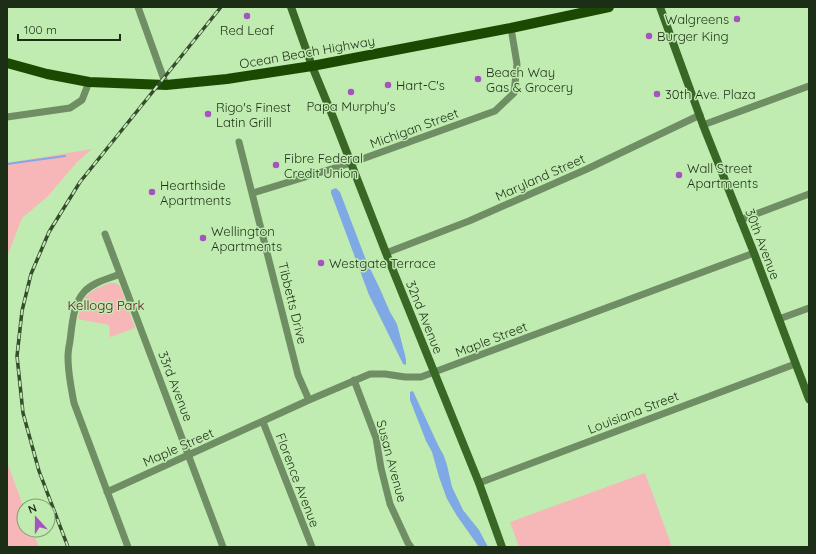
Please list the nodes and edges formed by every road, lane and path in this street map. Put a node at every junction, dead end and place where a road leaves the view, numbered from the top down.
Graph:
1 (138, 7) edge
2 (290, 7) edge
3 (609, 7) edge
4 (660, 7) edge
5 (511, 28) junction
6 (7, 63) edge
7 (312, 66) junction
8 (89, 82) junction
9 (166, 85) junction
10 (809, 86) edge
11 (700, 115) junction
12 (7, 117) edge
13 (703, 125) junction
14 (239, 142) dead end
15 (351, 163) junction
16 (253, 193) junction
17 (809, 194) edge
18 (740, 220) junction
19 (106, 234) dead end
20 (386, 253) junction
21 (754, 253) junction
22 (120, 274) junction
23 (809, 308) edge
24 (779, 319) junction
25 (795, 364) junction
26 (434, 373) junction
27 (354, 380) junction
28 (309, 400) junction
29 (809, 400) edge
30 (263, 422) junction
31 (189, 455) junction
32 (479, 483) junction
33 (107, 492) junction
34 (128, 547) edge
35 (223, 547) edge
36 (312, 547) edge
37 (411, 547) edge
38 (502, 547) edge

1 - 9 street
2 - 7 street, 32nd Avenue
3 - 5 main road, Ocean Beach Highway
4 - 11 street, 30th Avenue
5 - 7 main road, Ocean Beach Highway
5 - 15 street, Michigan Street
6 - 8 main road, Ocean Beach Highway
7 - 9 main road, Ocean Beach Highway
7 - 15 street, 32nd Avenue
8 - 9 main road, Ocean Beach Highway
8 - 12 street
10 - 13 street
11 - 13 street, 30th Avenue
11 - 20 street, Maryland Street
13 - 18 street, 30th Avenue
14 - 16 street, Tibbetts Drive
15 - 16 street, Michigan Street
15 - 20 street, 32nd Avenue
16 - 28 street, Tibbetts Drive
17 - 18 street
18 - 21 street, 30th Avenue
19 - 22 street, 33rd Avenue
20 - 26 street, 32nd Avenue
21 - 24 street, 30th Avenue
21 - 26 street, Maple Street
22 - 31 street, 33rd Avenue
22 - 33 street
23 - 24 street
24 - 25 street, 30th Avenue
25 - 29 street, 30th Avenue
25 - 32 street, Louisiana Street
26 - 27 street, Maple Street
26 - 32 street, 32nd Avenue
27 - 28 street, Maple Street
27 - 37 street, Susan Avenue
28 - 30 street, Maple Street
30 - 31 street, Maple Street
30 - 36 street, Florence Avenue
31 - 33 street, Maple Street
31 - 35 street, 33rd Avenue
32 - 38 street, 32nd Avenue
33 - 34 street

